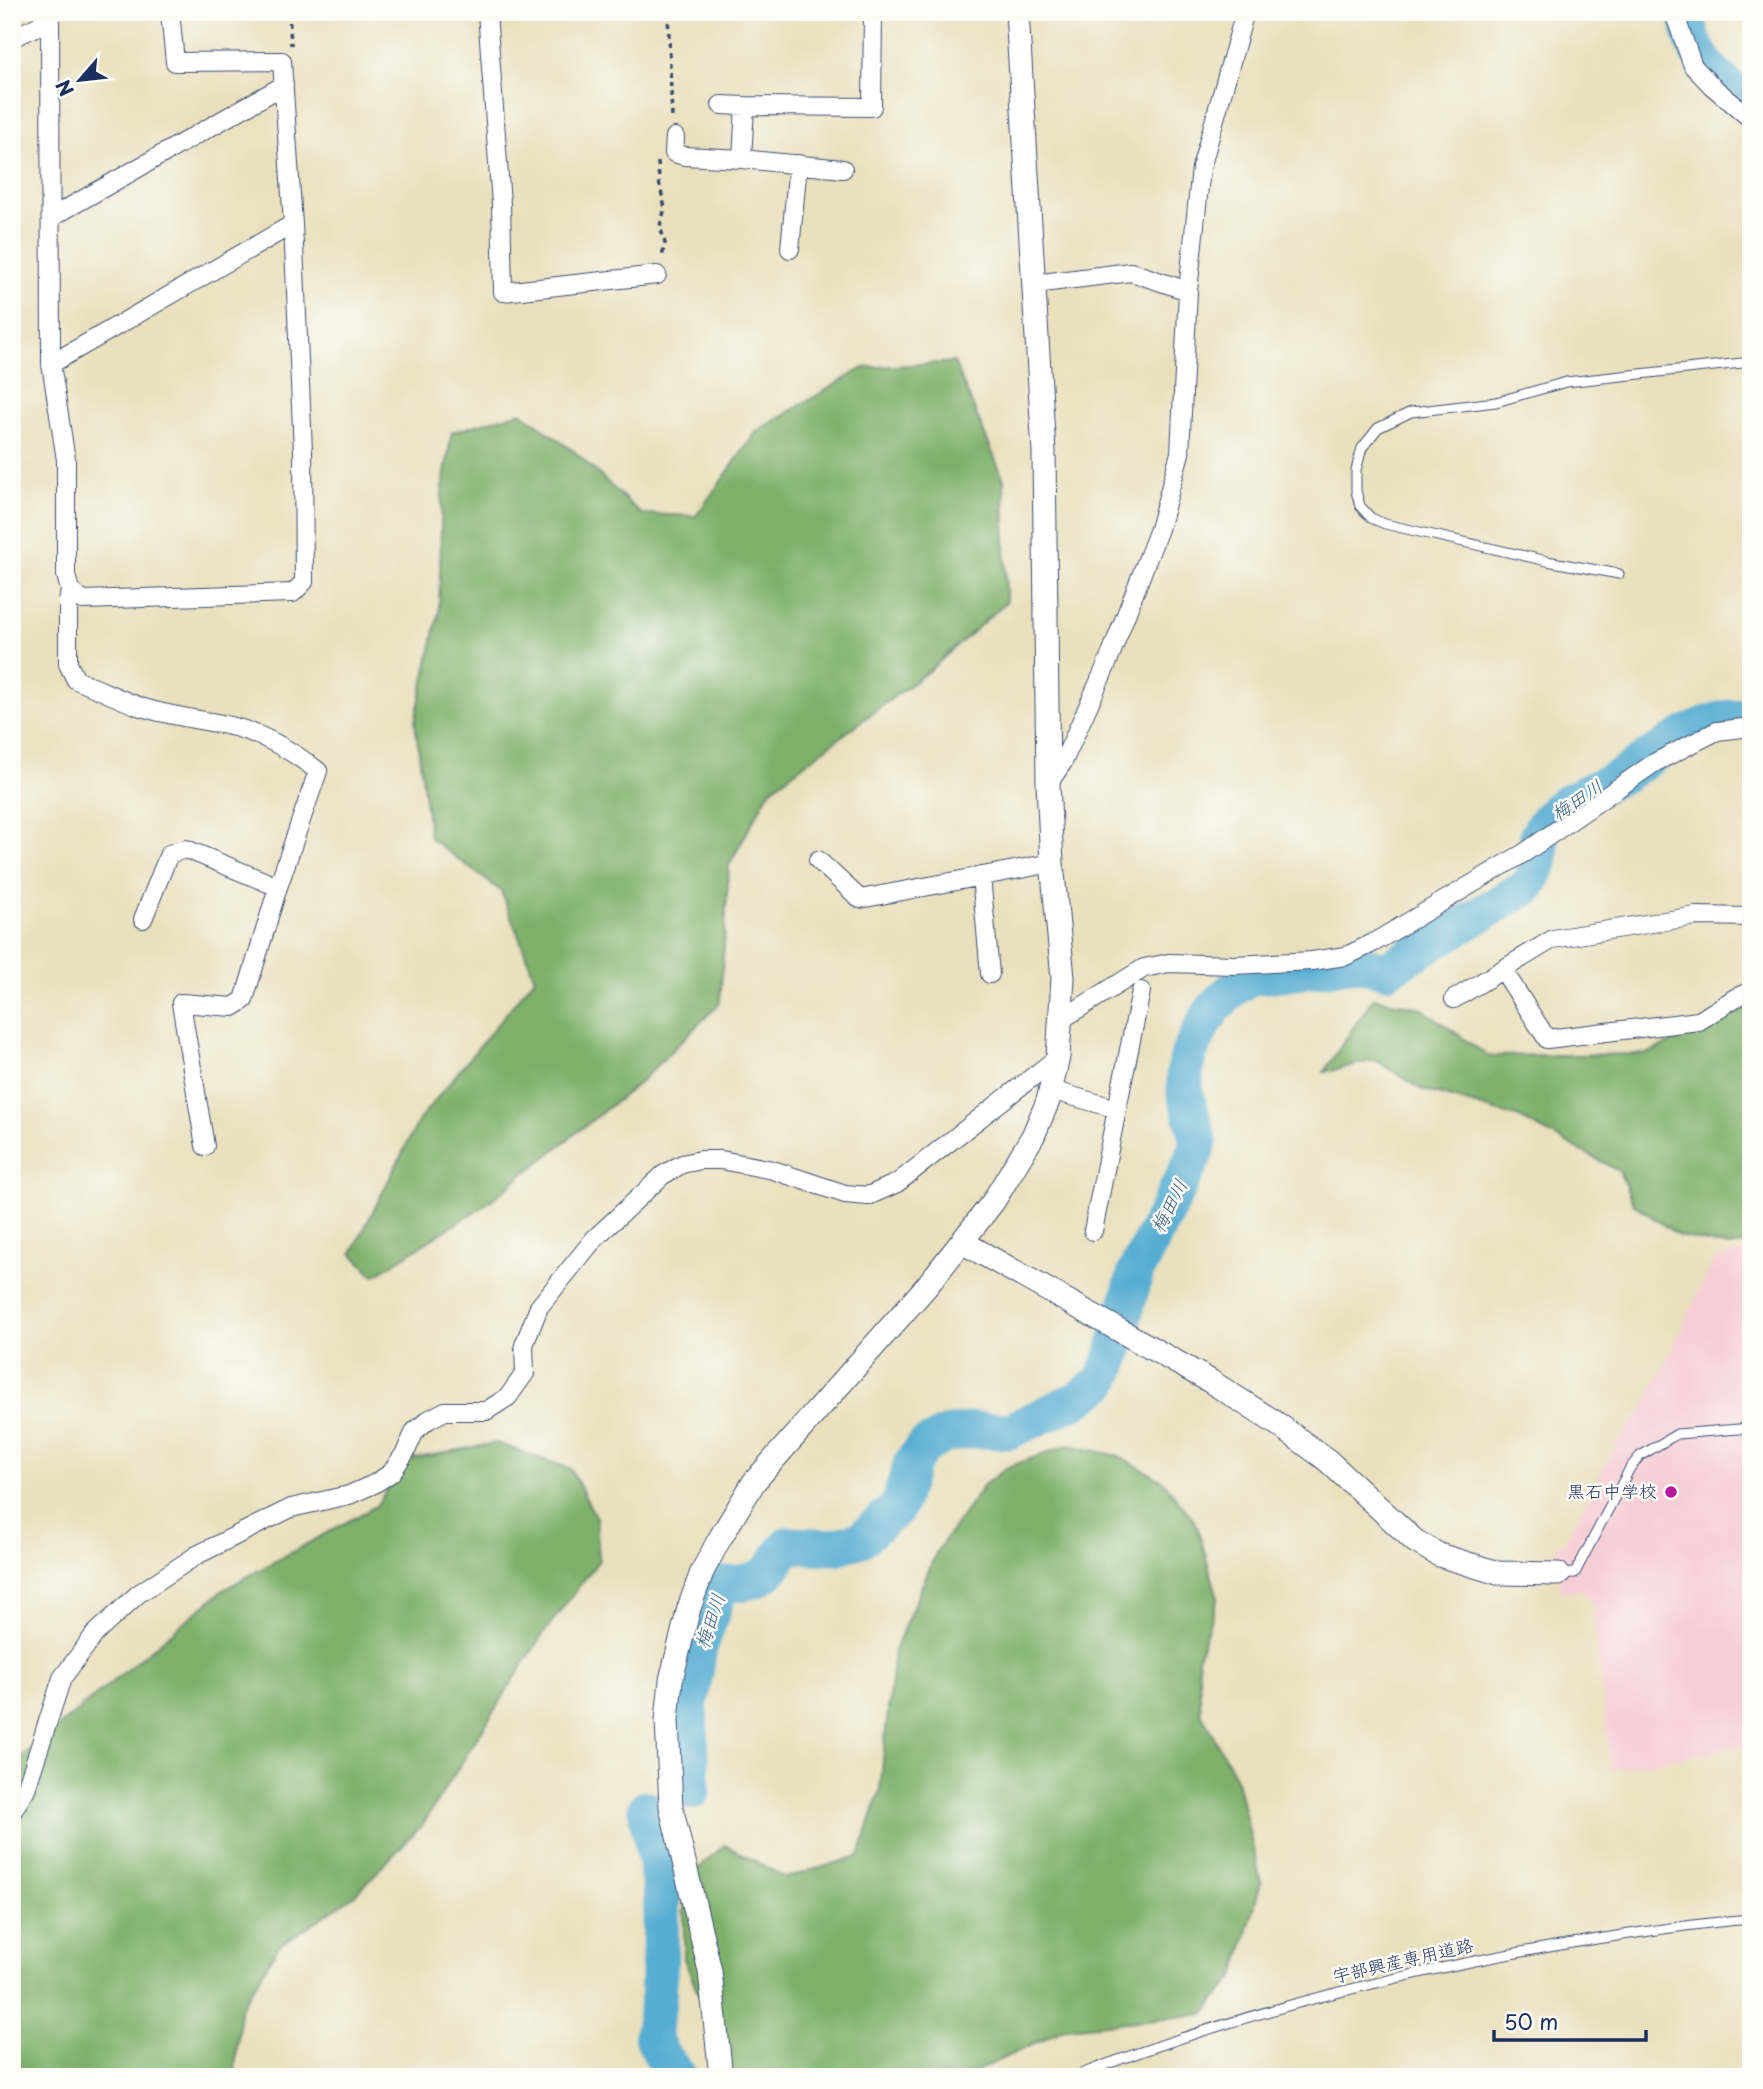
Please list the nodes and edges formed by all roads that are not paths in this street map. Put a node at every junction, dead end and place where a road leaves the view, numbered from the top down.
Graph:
1 (170, 12) edge
2 (486, 12) edge
3 (873, 12) edge
4 (1017, 12) edge
5 (1245, 12) edge
6 (1660, 12) edge
7 (51, 13) edge
8 (1677, 13) edge
9 (12, 38) edge
10 (285, 85) junction
11 (721, 105) dead end
12 (745, 106) junction
13 (1751, 119) edge
14 (676, 137) dead end
15 (741, 159) junction
16 (798, 164) junction
17 (843, 169) dead end
18 (52, 217) junction
19 (293, 224) junction
20 (790, 249) dead end
21 (657, 275) dead end
22 (1034, 284) junction
23 (1188, 291) junction
24 (1751, 362) edge
25 (51, 363) junction
26 (1619, 574) dead end
27 (70, 590) junction
28 (1751, 727) edge
29 (1048, 784) junction
30 (818, 860) dead end
31 (1052, 863) junction
32 (981, 876) junction
33 (278, 887) junction
34 (1751, 917) edge
35 (143, 919) dead end
36 (1503, 970) junction
37 (990, 974) dead end
38 (1141, 990) dead end
39 (1751, 991) edge
40 (1454, 999) dead end
41 (1062, 1019) junction
42 (1058, 1056) junction
43 (1051, 1090) junction
44 (1117, 1109) junction
45 (205, 1146) dead end
46 (1093, 1231) dead end
47 (962, 1242) junction
48 (1751, 1428) edge
49 (1558, 1574) joint
50 (12, 1812) edge
51 (1751, 1919) edge
52 (721, 2077) edge
53 (1073, 2077) edge

1 - 10 street
2 - 21 street
3 - 12 street
4 - 22 street
5 - 23 street
6 - 8 street
7 - 9 street
7 - 18 street
8 - 13 street
10 - 18 street
10 - 19 street
11 - 12 street
12 - 15 street
14 - 15 street
15 - 16 street
16 - 17 street
16 - 20 street
18 - 25 street
19 - 25 street
19 - 27 street
22 - 23 street
22 - 29 street
23 - 29 street
24 - 26 lane
25 - 27 street
27 - 33 street
28 - 41 street
29 - 31 street
30 - 32 street
31 - 32 street
31 - 41 street
32 - 37 street
33 - 35 street
33 - 45 street
34 - 36 street
36 - 39 street
36 - 40 street
38 - 44 street
41 - 42 street
42 - 43 street
42 - 50 street
43 - 44 street
43 - 47 street
44 - 46 street
47 - 49 street
47 - 52 street
48 - 49 lane
51 - 53 lane, 宇部興産専用道路

